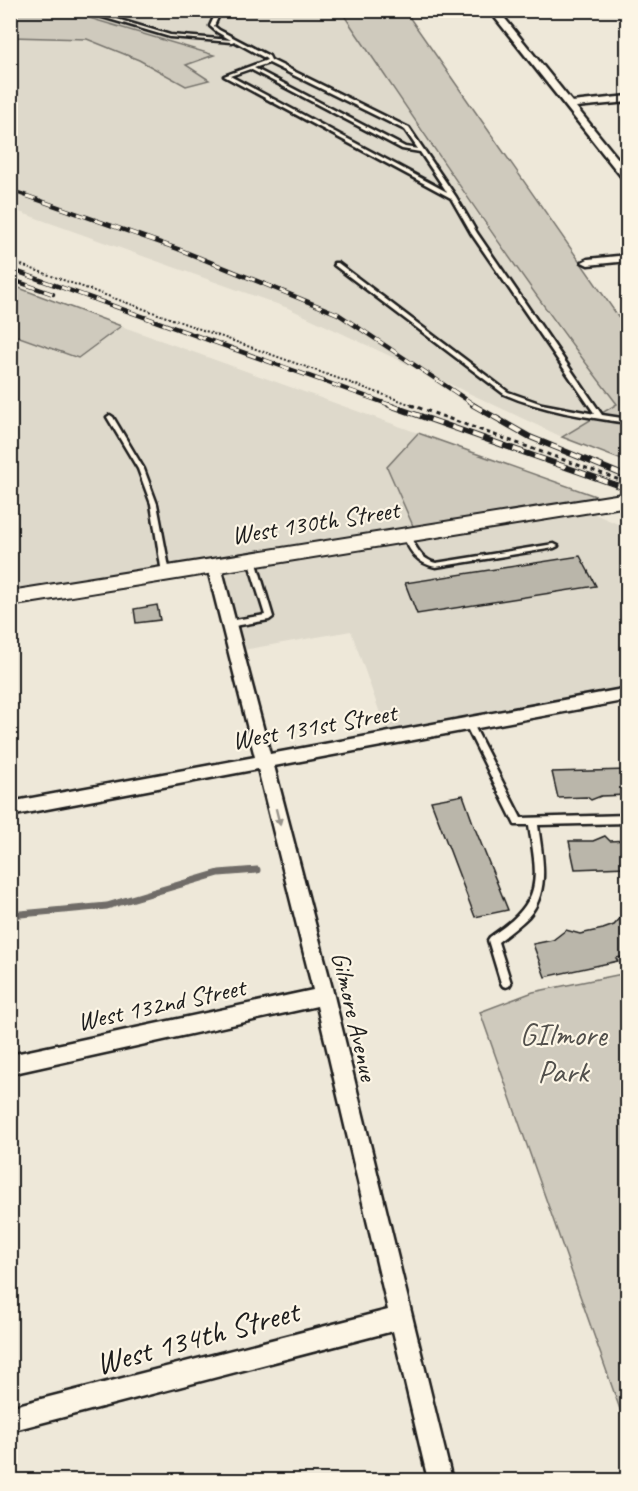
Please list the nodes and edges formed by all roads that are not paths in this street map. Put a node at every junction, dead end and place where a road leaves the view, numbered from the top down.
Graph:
1 (81, 10) edge
2 (215, 10) edge
3 (493, 10) edge
4 (235, 41) junction
5 (269, 61) junction
6 (250, 67) junction
7 (627, 99) edge
8 (568, 105) junction
9 (423, 152) junction
10 (627, 178) edge
11 (453, 197) junction
12 (627, 258) edge
13 (588, 262) dead end
14 (336, 264) dead end
15 (110, 417) dead end
16 (600, 417) junction
17 (627, 421) edge
18 (627, 499) edge
19 (406, 535) junction
20 (554, 546) dead end
21 (252, 560) junction
22 (214, 566) junction
23 (166, 573) junction
24 (10, 599) edge
25 (229, 624) junction
26 (627, 694) edge
27 (469, 724) junction
28 (264, 762) junction
29 (10, 809) edge
30 (627, 819) edge
31 (533, 822) junction
32 (506, 983) dead end
33 (324, 996) junction
34 (10, 1065) edge
35 (400, 1318) junction
36 (10, 1419) edge
37 (440, 1480) edge

1 - 4 lane
2 - 4 lane
3 - 8 street
4 - 5 lane
5 - 6 lane
5 - 9 lane
6 - 9 lane
6 - 11 lane
7 - 8 street
8 - 10 street
9 - 11 lane
11 - 16 lane
12 - 13 street
14 - 16 lane
15 - 23 lane
16 - 17 lane
18 - 19 main road, West 130th Street
19 - 20 lane
19 - 21 main road, West 130th Street
21 - 22 main road, West 130th Street
21 - 25 lane
22 - 23 main road, West 130th Street
22 - 25 street, Gilmore Avenue
23 - 24 main road, West 130th Street
25 - 28 street, Gilmore Avenue
26 - 27 street, West 131st Street
27 - 28 street, West 131st Street
27 - 31 lane
28 - 29 street, West 131st Street
28 -> 33 street, Gilmore Avenue
30 - 31 lane
31 - 32 lane
33 - 34 street, West 132nd Street
33 - 35 street, Gilmore Avenue
35 - 36 street, West 134th Street
35 - 37 street, Gilmore Avenue

